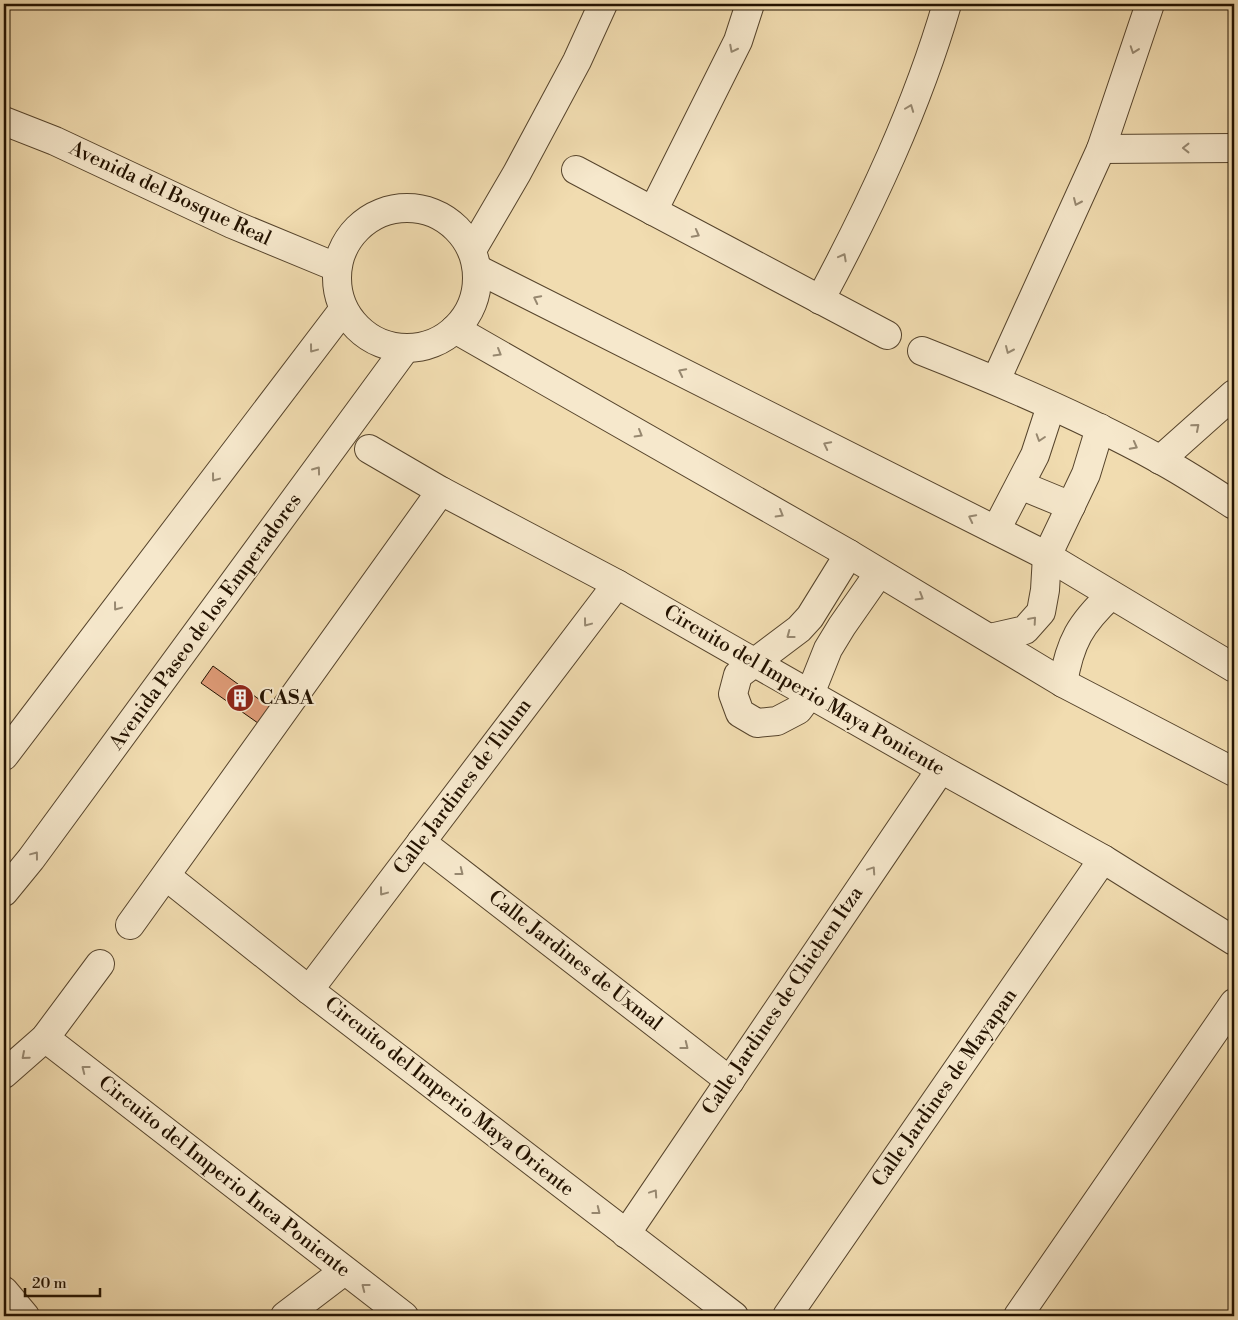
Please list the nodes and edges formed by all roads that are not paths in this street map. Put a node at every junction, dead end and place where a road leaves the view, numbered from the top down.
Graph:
1 (603, 4) edge
2 (750, 4) edge
3 (948, 4) edge
4 (1150, 4) edge
5 (4, 120) edge
6 (1101, 148) junction
7 (1234, 148) edge
8 (576, 170) dead end
9 (653, 211) junction
10 (474, 260) junction
11 (336, 267) junction
12 (820, 300) junction
13 (343, 310) junction
14 (455, 329) junction
15 (887, 335) dead end
16 (405, 349) junction
17 (922, 351) dead end
18 (996, 380) junction
19 (1234, 394) edge
20 (1051, 406) junction
21 (1100, 428) junction
22 (369, 449) dead end
23 (1160, 460) junction
24 (1020, 485) junction
25 (441, 491) junction
26 (1234, 505) edge
27 (1071, 506) junction
28 (996, 530) junction
29 (850, 554) junction
30 (1047, 556) junction
31 (879, 573) junction
32 (617, 584) junction
33 (1111, 595) junction
34 (815, 608) junction
35 (842, 626) junction
36 (990, 638) junction
37 (754, 663) junction
38 (1234, 668) edge
39 (1063, 683) junction
40 (810, 694) junction
41 (4, 756) edge
42 (940, 769) junction
43 (1234, 772) edge
44 (421, 842) junction
45 (1103, 859) junction
46 (166, 876) junction
47 (4, 892) edge
48 (130, 924) dead end
49 (1234, 941) edge
50 (100, 964) dead end
51 (309, 990) junction
52 (1234, 1003) edge
53 (45, 1038) junction
54 (4, 1074) edge
55 (730, 1081) junction
56 (626, 1234) junction
57 (344, 1270) junction
58 (4, 1291) edge
59 (26, 1316) edge
60 (285, 1316) edge
61 (404, 1316) edge
62 (734, 1316) edge
63 (787, 1316) edge
64 (1018, 1316) edge

1 - 10 street
2 -> 9 street
12 -> 3 street
4 -> 6 street
5 - 11 street, Avenida del Bosque Real
7 -> 6 street
6 -> 18 street
8 - 9 street
9 -> 12 street
10 - 11 street
10 - 14 street
28 -> 10 street
11 - 13 street
12 - 15 street
13 - 16 street
13 -> 41 street
14 - 16 street
14 -> 29 street
47 -> 16 street, Avenida Paseo de los Emperadores
17 - 18 street
18 - 20 street
23 -> 19 street
20 - 21 street
20 -> 24 street
21 -> 23 street
21 - 27 street
22 - 25 street, Circuito del Imperio Maya Poniente
23 - 26 street
24 - 27 street
24 - 28 street
25 - 32 street, Circuito del Imperio Maya Poniente
25 - 46 street
27 - 30 street
28 - 30 street
29 - 31 street
29 - 34 street
30 - 33 street
36 -> 30 street
31 - 35 street
31 -> 36 street
32 - 37 street, Circuito del Imperio Maya Poniente
32 -> 44 street, Calle Jardines de Tulum
33 - 38 street
33 - 39 street
34 - 35 street
34 -> 37 street
35 - 40 street
36 - 39 street
37 - 40 street, Circuito del Imperio Maya Poniente
37 - 40 street
39 - 43 street
40 - 42 street, Circuito del Imperio Maya Poniente
42 - 45 street, Circuito del Imperio Maya Poniente
55 -> 42 street, Calle Jardines de Chichen Itza
44 -> 51 street, Calle Jardines de Tulum
44 -> 55 street, Calle Jardines de Uxmal
45 - 49 street, Circuito del Imperio Maya Poniente
45 - 63 street, Calle Jardines de Mayapan
46 - 48 street
46 - 51 street, Circuito del Imperio Maya Oriente
50 - 53 street
51 -> 56 street, Circuito del Imperio Maya Oriente
52 - 64 street
53 -> 54 street
57 -> 53 street, Circuito del Imperio Inca Poniente
56 -> 55 street, Calle Jardines de Chichen Itza
56 - 62 street, Circuito del Imperio Maya Oriente
57 - 60 street
61 -> 57 street, Circuito del Imperio Inca Poniente
58 - 59 street

